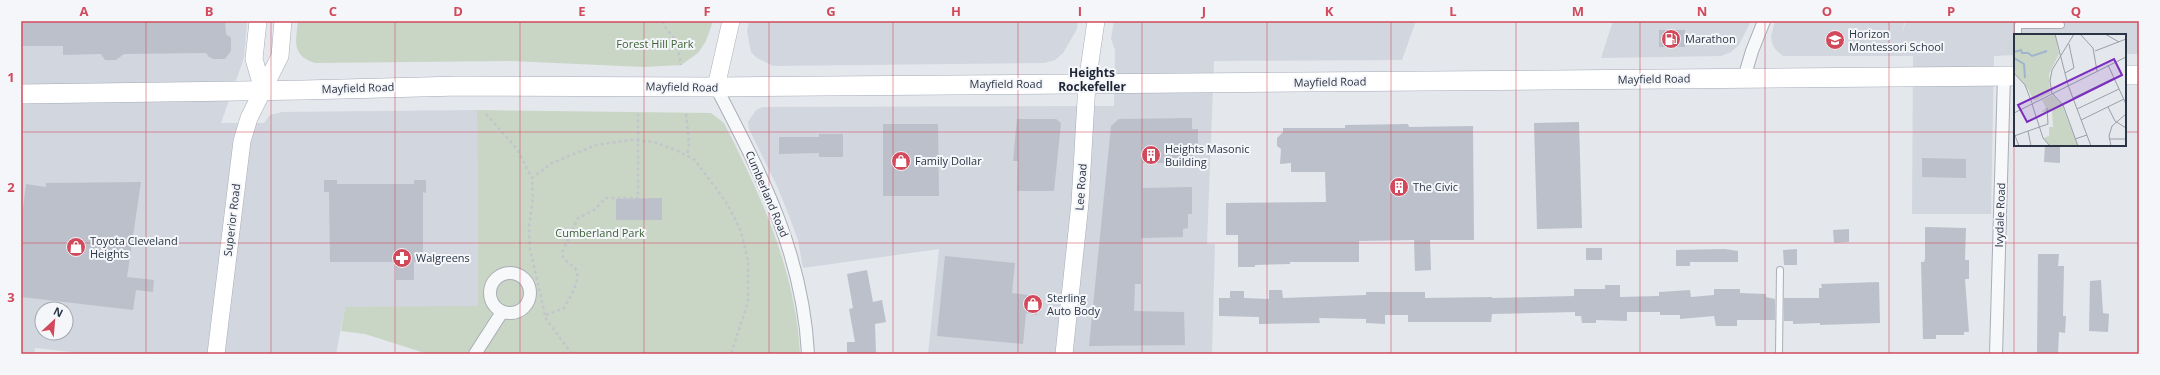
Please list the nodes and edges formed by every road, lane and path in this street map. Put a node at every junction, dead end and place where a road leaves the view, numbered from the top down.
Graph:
1 (258, 21) edge
2 (283, 21) edge
3 (663, 21) edge
4 (731, 21) edge
5 (1096, 21) edge
6 (1764, 21) edge
7 (2061, 25) dead end
8 (2018, 34) edge
9 (681, 65) dead end
10 (2126, 75) edge
11 (2139, 75) edge
12 (2010, 76) edge
13 (1744, 78) junction
14 (1087, 83) junction
15 (716, 87) junction
16 (263, 90) junction
17 (21, 94) edge
18 (486, 114) dead end
19 (638, 114) dead end
20 (686, 114) dead end
21 (638, 140) junction
22 (687, 156) junction
23 (532, 178) junction
24 (1780, 270) dead end
25 (502, 312) dead end
26 (546, 315) junction
27 (216, 354) edge
28 (475, 354) edge
29 (572, 354) edge
30 (731, 354) edge
31 (808, 354) edge
32 (1064, 354) edge
33 (1779, 354) edge
34 (1996, 354) edge

1 - 16 main road
2 - 16 main road, Superior Road
3 - 9 path
4 - 15 main road
5 - 14 main road, Lee Road
6 - 13 street
7 - 8 lane
10 - 11 main road
12 - 13 main road, Mayfield Road
12 - 34 street, Ivydale Road
13 - 14 main road, Mayfield Road
14 - 15 main road, Mayfield Road
14 - 32 main road, Lee Road
15 - 16 main road, Mayfield Road
15 - 31 street, Cumberland Road
16 - 17 main road, Mayfield Road
16 - 27 main road, Superior Road
18 - 23 path
19 - 21 path
20 - 22 path
21 - 22 path
21 - 23 path
21 - 26 path
22 - 30 path
23 - 26 path
24 - 33 lane
25 - 28 street
26 - 29 path

